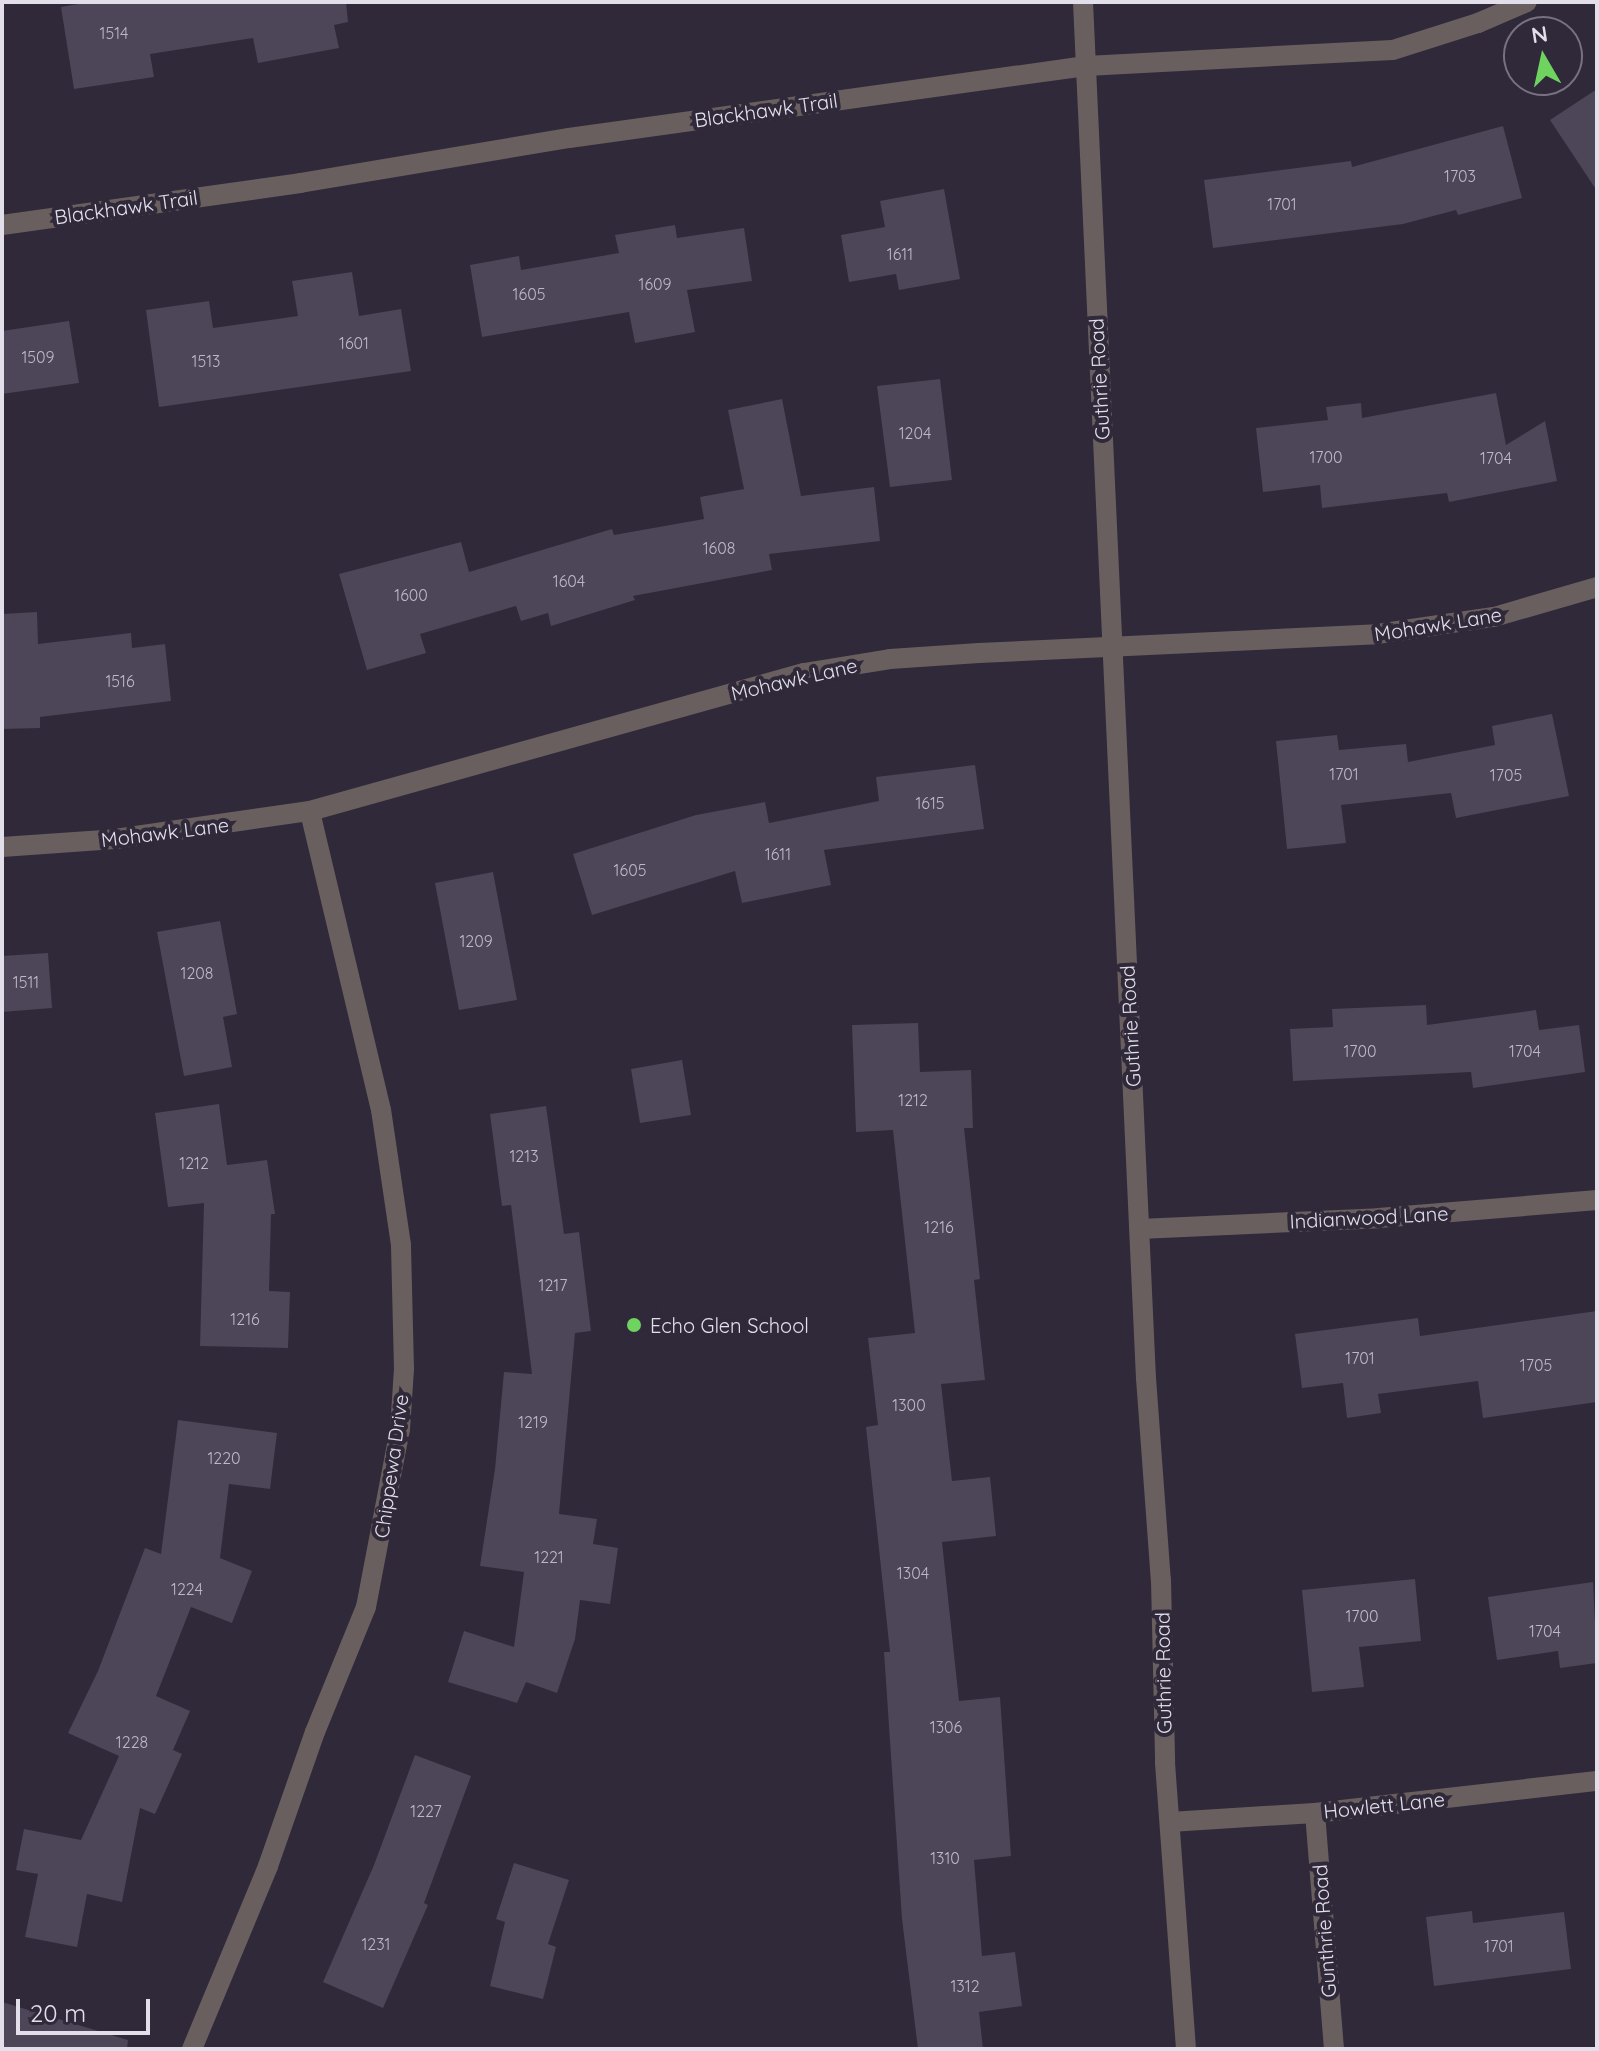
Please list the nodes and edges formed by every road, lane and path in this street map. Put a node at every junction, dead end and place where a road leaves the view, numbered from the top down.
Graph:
1 (1083, 2) edge
2 (1527, 2) edge
3 (1086, 66) junction
4 (2, 225) edge
5 (1597, 587) edge
6 (1111, 648) junction
7 (310, 811) junction
8 (2, 847) edge
9 (1597, 1200) edge
10 (1140, 1229) junction
11 (1597, 1781) edge
12 (1315, 1813) junction
13 (1170, 1822) junction
14 (192, 2049) edge
15 (1186, 2049) edge
16 (1334, 2049) edge

1 - 3 street, Guthrie Road
2 - 3 street, Blackhawk Trail
3 - 4 street, Blackhawk Trail
3 - 6 street, Guthrie Road
5 - 6 street, Mohawk Lane
6 - 7 street, Mohawk Lane
6 - 10 street, Guthrie Road
7 - 8 street, Mohawk Lane
7 - 14 street, Chippewa Drive
9 - 10 street, Indianwood Lane
10 - 13 street, Guthrie Road
11 - 12 street, Howlett Lane
12 - 13 street, Howlett Lane
12 - 16 street, Gunthrie Road
13 - 15 street, Guthrie Road

